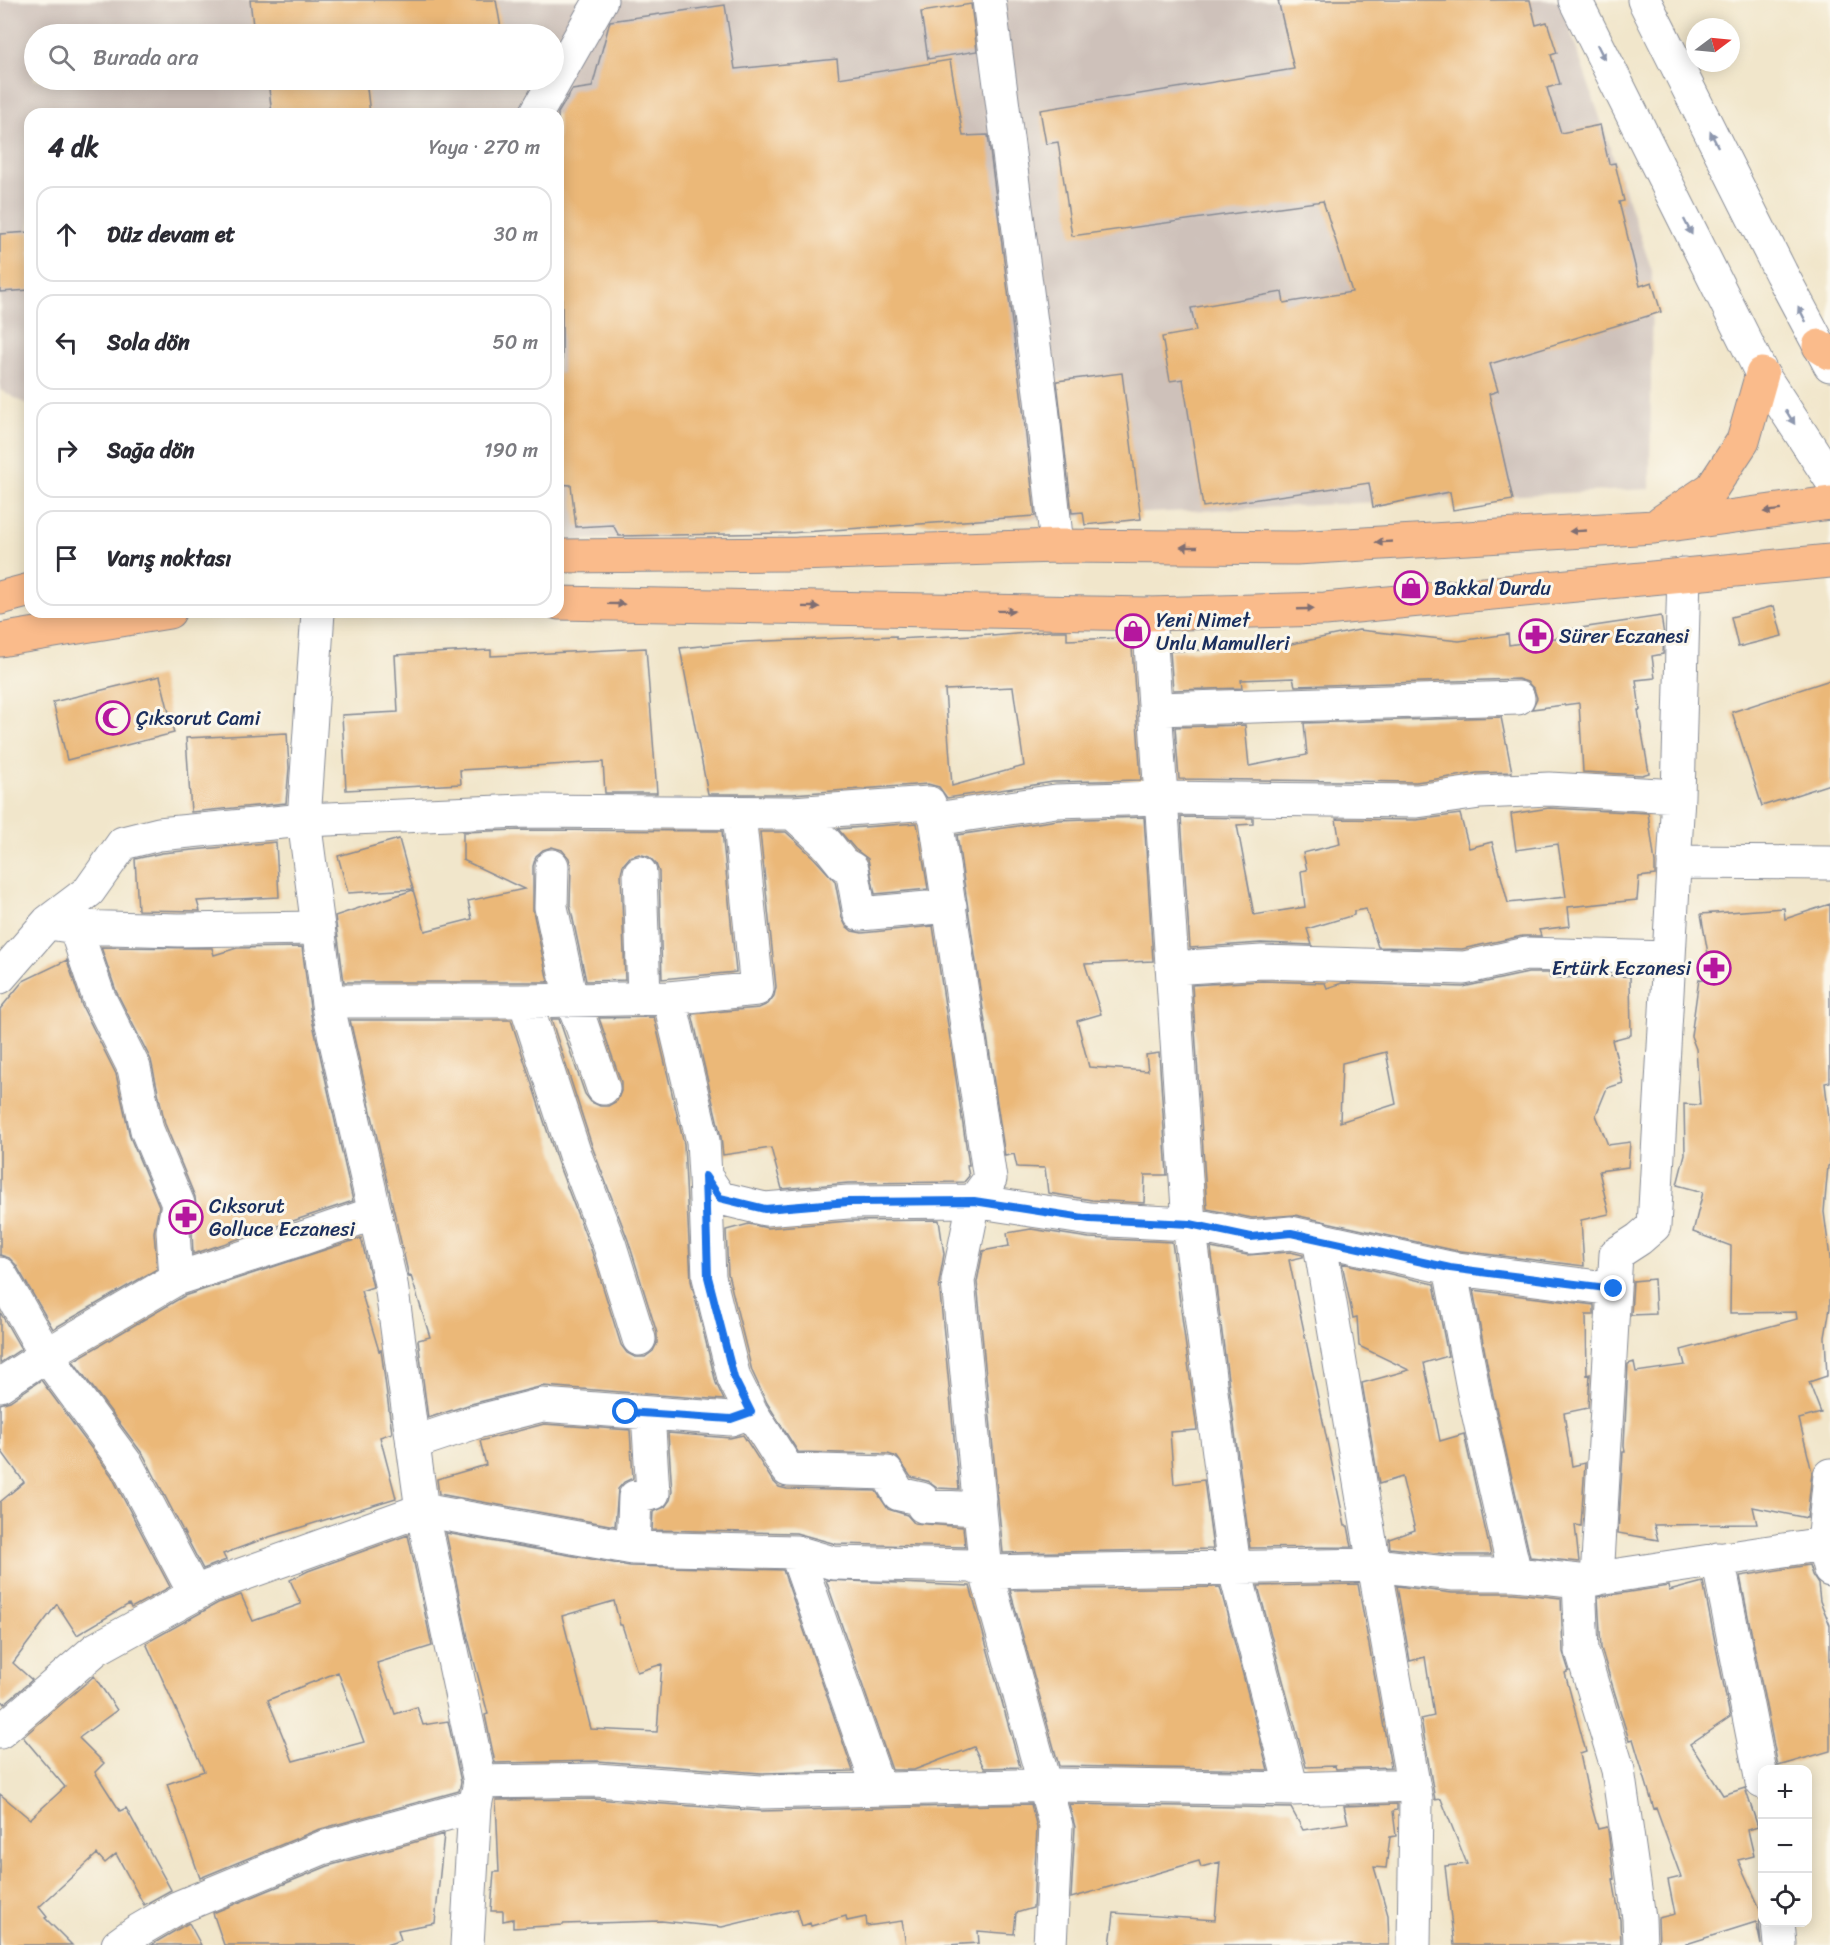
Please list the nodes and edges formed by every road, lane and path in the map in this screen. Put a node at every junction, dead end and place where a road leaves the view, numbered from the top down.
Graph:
1 (601, 0) edge
2 (989, 0) edge
3 (1575, 0) edge
4 (1644, 0) edge
5 (564, 65) edge
6 (550, 90) edge
7 (539, 108) edge
8 (1826, 355) edge
9 (1762, 374) junction
10 (1830, 478) edge
11 (1830, 503) edge
12 (1654, 527) junction
13 (1057, 546) junction
14 (564, 556) edge
15 (1830, 561) edge
16 (1684, 574) junction
17 (0, 584) edge
18 (24, 584) edge
19 (24, 592) edge
20 (0, 598) edge
21 (564, 603) edge
22 (1149, 614) junction
23 (133, 618) edge
24 (318, 618) edge
25 (0, 640) edge
26 (1518, 698) dead end
27 (1157, 709) junction
28 (1678, 796) junction
29 (1161, 798) junction
30 (793, 813) junction
31 (739, 814) junction
32 (936, 819) junction
33 (304, 820) junction
34 (1674, 862) junction
35 (1830, 863) edge
36 (552, 866) dead end
37 (640, 873) dead end
38 (950, 906) junction
39 (62, 925) junction
40 (318, 928) junction
41 (1668, 958) junction
42 (1172, 968) junction
43 (0, 977) edge
44 (656, 998) junction
45 (570, 1000) junction
46 (328, 1001) junction
47 (525, 1001) junction
48 (603, 1088) dead end
49 (705, 1176) junction
50 (974, 1201) junction
51 (375, 1213) junction
52 (1190, 1224) junction
53 (1319, 1238) junction
54 (1450, 1268) junction
55 (0, 1274) edge
56 (176, 1279) junction
57 (1614, 1289) junction
58 (639, 1339) dead end
59 (46, 1355) junction
60 (0, 1385) edge
61 (751, 1412) junction
62 (648, 1413) junction
63 (413, 1443) junction
64 (1830, 1475) edge
65 (979, 1509) junction
66 (422, 1510) junction
67 (633, 1548) junction
68 (796, 1552) junction
69 (1828, 1552) edge
70 (1718, 1559) junction
71 (1374, 1565) junction
72 (1234, 1567) junction
73 (986, 1572) junction
74 (1515, 1574) junction
75 (1588, 1580) junction
76 (195, 1594) junction
77 (0, 1731) edge
78 (1759, 1765) edge
79 (1046, 1785) junction
80 (1413, 1785) junction
81 (879, 1789) junction
82 (1292, 1789) junction
83 (477, 1794) junction
84 (1778, 1927) edge
85 (118, 1945) edge
86 (467, 1945) edge
87 (1050, 1945) edge
88 (1414, 1945) edge
89 (1640, 1945) edge
90 (1780, 1945) edge

1 - 5 street
2 - 13 street
3 -> 9 street
8 -> 4 street
6 - 7 street
9 -> 10 street
9 - 12 main road
11 -> 12 main road
12 -> 13 main road
13 - 14 main road
15 - 16 main road
22 -> 16 main road
16 - 28 street
17 - 18 main road
19 - 20 main road
21 -> 22 main road
22 - 27 street
23 - 25 main road
24 - 33 street
26 - 27 street
27 - 29 street
28 - 29 street
28 - 34 street
29 - 32 street
29 - 42 street
30 - 31 street
30 - 32 street
30 - 38 street
31 - 33 street
31 - 44 street
32 - 38 street
33 - 39 street
33 - 40 street
34 - 35 street
34 - 41 street
36 - 45 street
37 - 44 street
38 - 50 street
39 - 40 street
39 - 43 street
39 - 56 street
40 - 46 street
41 - 42 street
41 - 57 street
42 - 52 street
44 - 45 street
44 - 49 street
45 - 47 street
45 - 48 street
46 - 47 street
46 - 51 street
47 - 58 street
49 - 50 street
49 - 61 street
50 - 52 street
50 - 65 street
51 - 56 street
51 - 63 street
52 - 53 street
52 - 72 street
53 - 54 street
53 - 71 street
54 - 57 street
54 - 74 street
55 - 59 street
56 - 59 street
57 - 75 street
59 - 60 street
59 - 76 street
61 - 62 street
61 - 65 street
62 - 63 street
62 - 67 street
63 - 66 street
64 - 69 street
65 - 73 street
66 - 67 street
66 - 76 street
66 - 83 street
67 - 68 street
68 - 73 street
68 - 81 street
69 - 70 street
70 - 75 street
70 - 78 street
71 - 72 street
71 - 74 street
71 - 80 street
72 - 73 street
72 - 82 street
73 - 79 street
74 - 75 street
75 - 89 street
76 - 77 street
79 - 81 street
79 - 82 street
79 - 87 street
80 - 82 street
80 - 88 street
81 - 83 street
83 - 85 street
83 - 86 street
84 - 90 street

